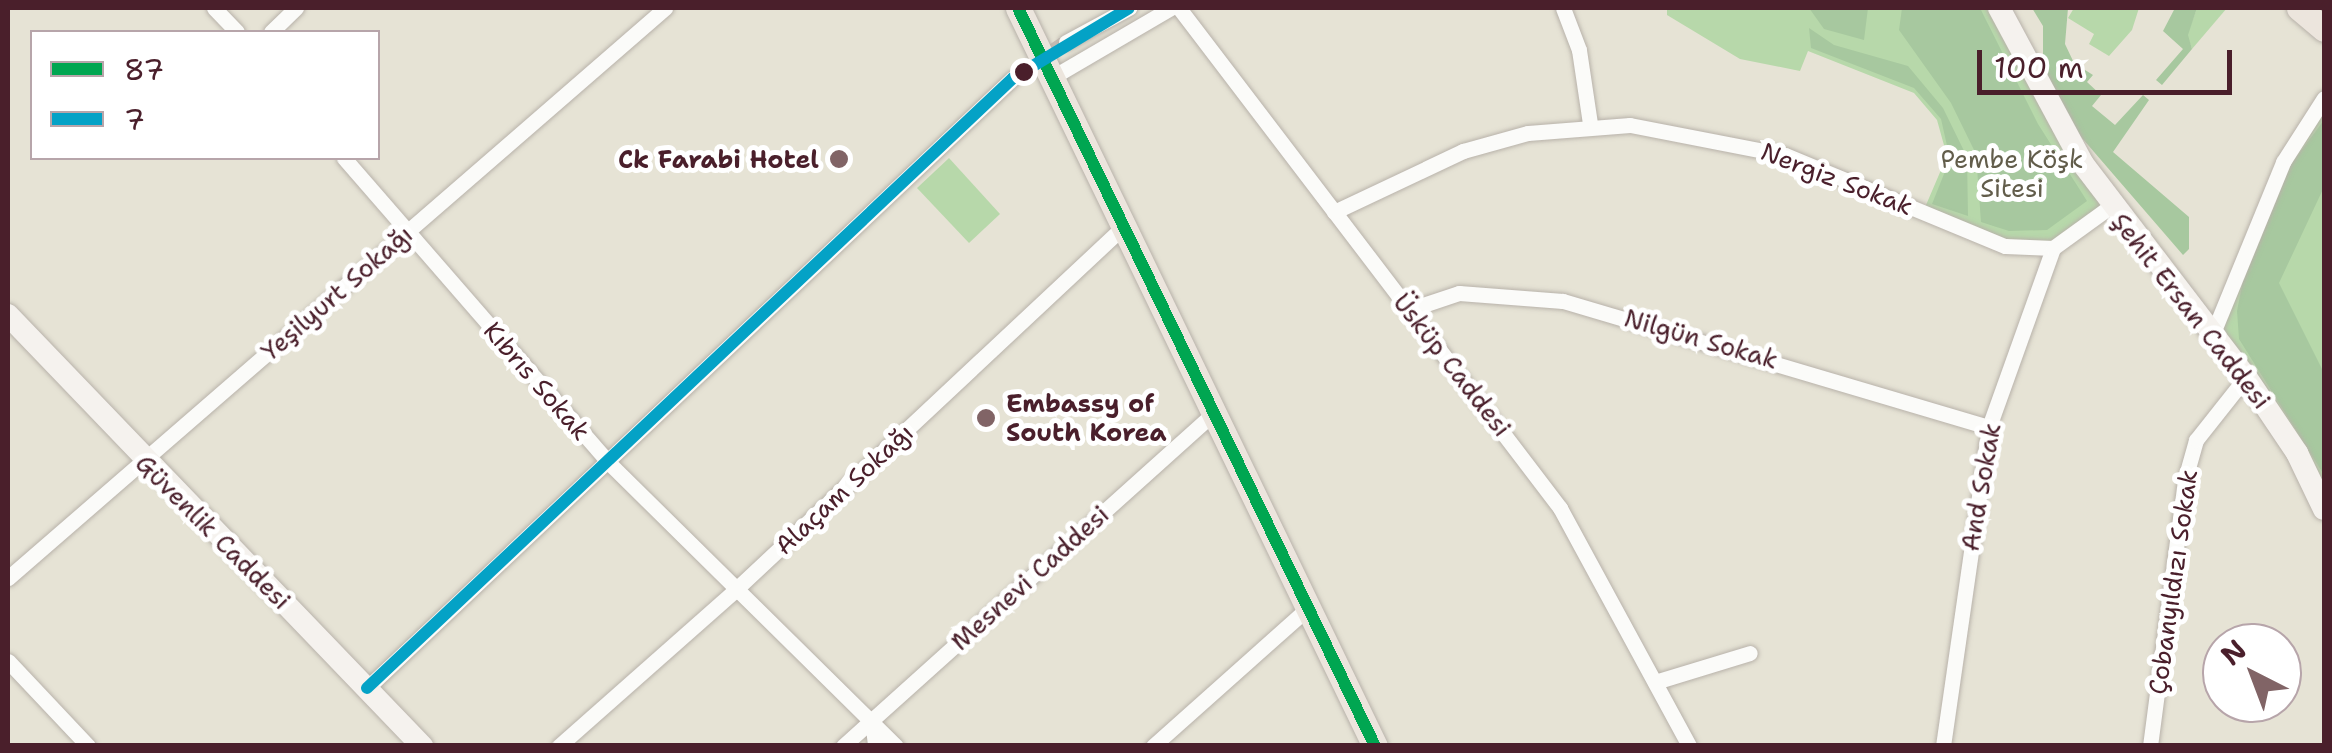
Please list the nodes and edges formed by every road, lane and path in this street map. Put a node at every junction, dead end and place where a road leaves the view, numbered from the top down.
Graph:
1 (214, 8) edge
2 (296, 8) edge
3 (665, 8) edge
4 (1018, 8) edge
5 (1128, 8) edge
6 (1171, 8) edge
7 (1179, 8) edge
8 (1563, 8) edge
9 (1999, 8) edge
10 (2298, 8) edge
11 (2324, 29) edge
12 (235, 30) edge
13 (272, 30) edge
14 (1066, 42) tunnel mouth
15 (1013, 78) tunnel mouth
16 (1051, 78) junction
17 (2324, 98) edge
18 (1590, 124) junction
19 (346, 160) edge
20 (2110, 206) junction
21 (1334, 212) junction
22 (1124, 226) junction
23 (407, 233) junction
24 (2053, 248) junction
25 (1408, 310) junction
26 (8, 315) edge
27 (2213, 333) junction
28 (2246, 378) junction
29 (1216, 411) junction
30 (1989, 427) junction
31 (142, 460) junction
32 (609, 463) junction
33 (2324, 510) edge
34 (8, 578) edge
35 (734, 592) junction
36 (1308, 608) junction
37 (1750, 653) dead end
38 (8, 661) edge
39 (1655, 682) junction
40 (367, 688) junction
41 (872, 720) junction
42 (88, 746) edge
43 (422, 746) edge
44 (560, 746) edge
45 (844, 746) edge
46 (876, 746) edge
47 (896, 746) edge
48 (1154, 746) edge
49 (1375, 746) edge
50 (1689, 746) edge
51 (1943, 746) edge
52 (2150, 746) edge

1 - 12 street
2 - 13 street
3 - 23 street, Yeşilyurt Sokağı
4 - 16 main road
5 - 14 street
6 - 16 street
7 - 21 street, Üsküp Caddesi
8 - 18 street
9 - 20 main road, Şehit Ersan Caddesi
10 - 11 main road
15 - 32 street
16 - 22 main road
17 - 27 street
18 - 21 street, Nergiz Sokak
18 - 24 street, Nergiz Sokak
19 - 23 street, Kıbrıs Sokak
20 - 24 street
20 - 27 main road, Şehit Ersan Caddesi
21 - 25 street, Üsküp Caddesi
22 - 29 main road
22 - 35 street, Alaçam Sokağı
23 - 31 street, Yeşilyurt Sokağı
23 - 32 street, Kıbrıs Sokak
24 - 30 street, And Sokak
25 - 30 street, Nilgün Sokak
25 - 39 street, Üsküp Caddesi
26 - 31 main road, Güvenlik Caddesi
27 - 28 main road, Şehit Ersan Caddesi
28 - 33 main road, Şehit Ersan Caddesi
28 - 52 street, Çobanyıldızı Sokak
29 - 36 main road
29 - 41 street, Mesnevi Caddesi
30 - 51 street, And Sokak
31 - 34 street, Yeşilyurt Sokağı
31 - 40 main road, Güvenlik Caddesi
32 - 35 street, Kıbrıs Sokak
32 - 40 street
35 - 41 street, Kıbrıs Sokak
35 - 44 street, Alaçam Sokağı
36 - 48 street
36 - 49 main road
37 - 39 street
38 - 42 street
39 - 50 street, Üsküp Caddesi
40 - 43 main road, Güvenlik Caddesi
41 - 45 street, Mesnevi Caddesi
41 - 46 street
41 - 47 street, Kıbrıs Sokak

